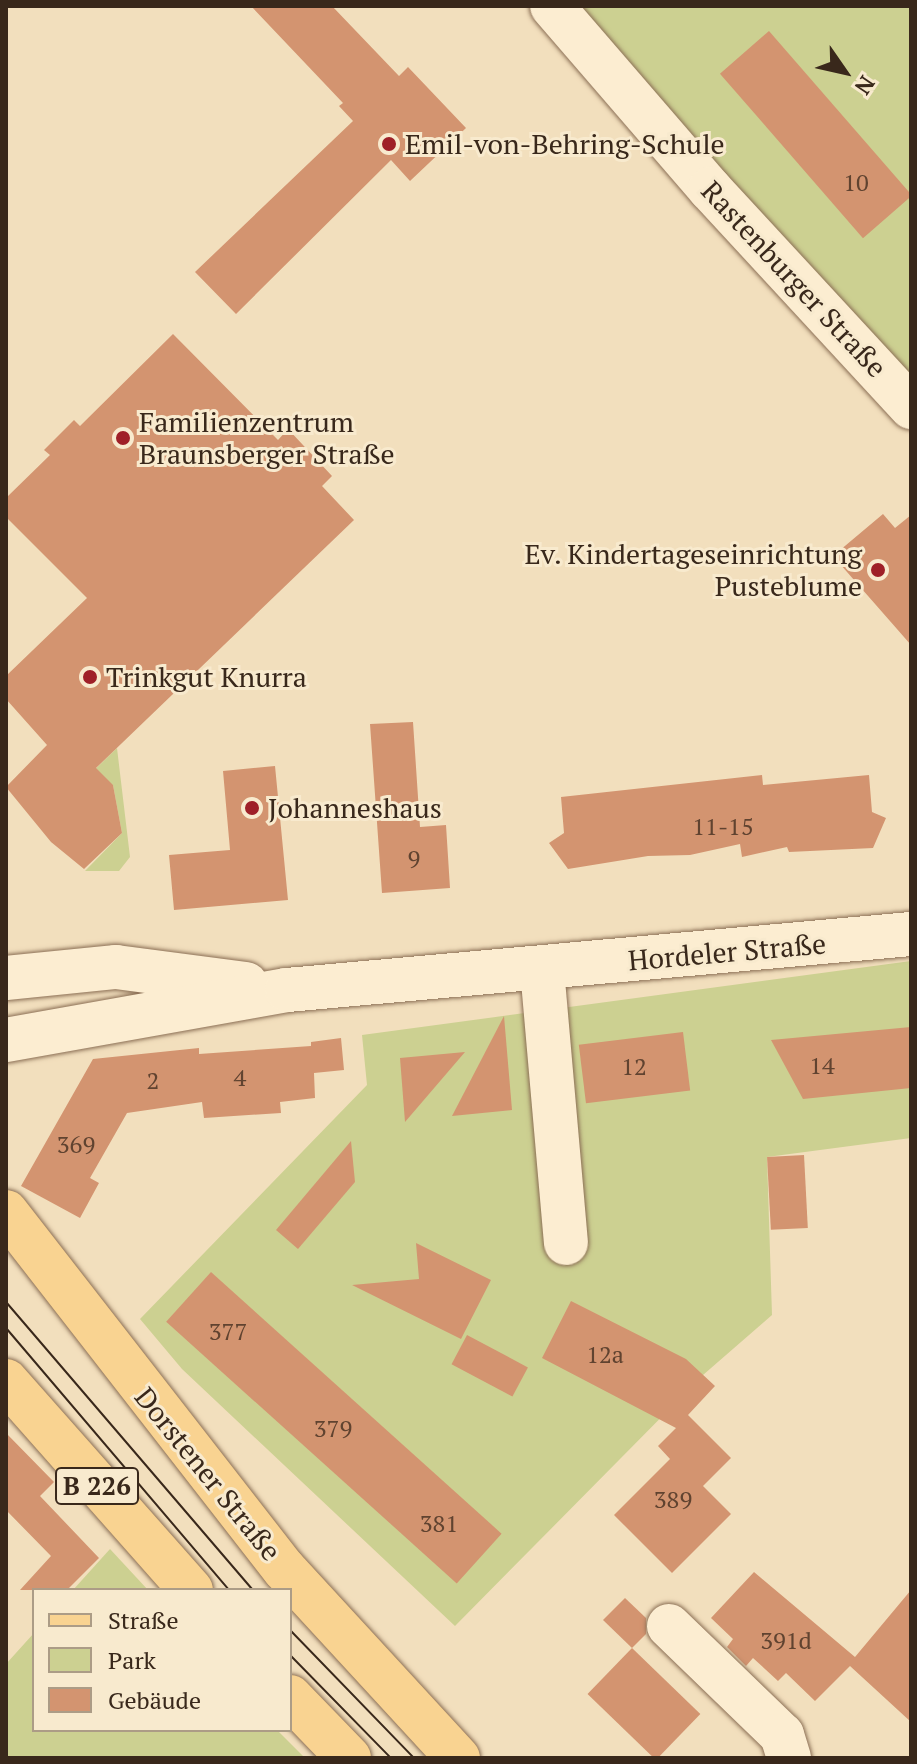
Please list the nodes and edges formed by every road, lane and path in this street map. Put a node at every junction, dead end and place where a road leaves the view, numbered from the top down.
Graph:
1 (552, 6) edge
2 (911, 407) edge
3 (911, 934) edge
4 (542, 969) junction
5 (8, 976) edge
6 (287, 990) junction
7 (50, 1030) junction
8 (6, 1040) edge
9 (6, 1072) edge
10 (6, 1212) edge
11 (566, 1243) dead end
12 (6, 1381) edge
13 (189, 1588) edge
14 (669, 1626) dead end
15 (292, 1699) edge
16 (349, 1758) edge
17 (458, 1758) edge
18 (787, 1758) edge

1 - 2 street, Rastenburger Straße
3 - 4 street, Hordeler Straße
4 - 6 street, Hordeler Straße
4 - 11 street
5 - 6 street, Hordeler Straße
6 - 7 street, Hordeler Straße
7 - 8 street, Hordeler Straße
7 - 9 street
10 - 17 main road, Dorstener Straße
12 - 13 main road, B 226
14 - 18 street
15 - 16 main road

